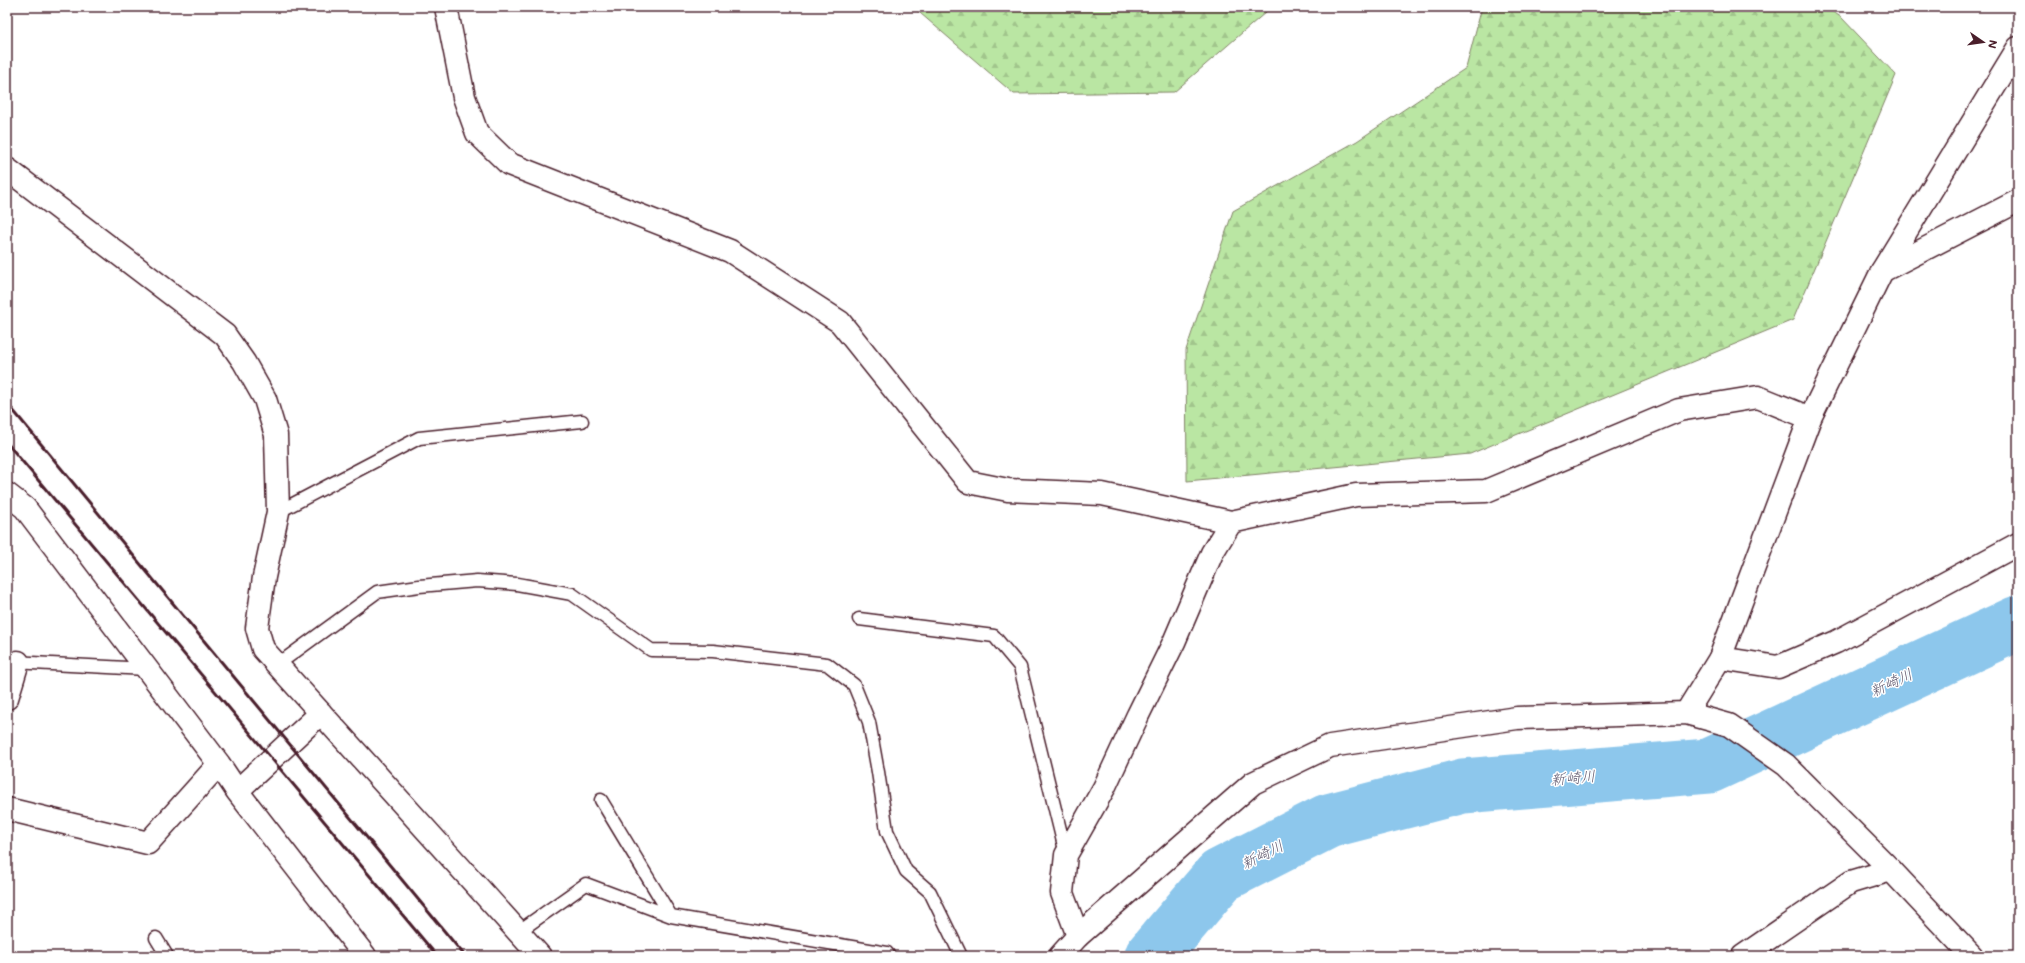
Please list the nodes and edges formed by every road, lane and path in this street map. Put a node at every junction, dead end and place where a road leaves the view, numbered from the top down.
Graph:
1 (446, 7) edge
2 (2018, 48) edge
3 (7, 169) edge
4 (2018, 201) edge
5 (1882, 271) junction
6 (1810, 418) junction
7 (582, 421) dead end
8 (7, 494) edge
9 (278, 512) junction
10 (1231, 522) junction
11 (2018, 544) edge
12 (860, 619) dead end
13 (1720, 658) junction
14 (13, 662) edge
15 (277, 665) junction
16 (146, 668) junction
17 (7, 698) edge
18 (321, 713) junction
19 (1686, 713) junction
20 (218, 764) junction
21 (237, 791) junction
22 (601, 800) dead end
23 (7, 809) edge
24 (1066, 855) junction
25 (1891, 870) junction
26 (671, 916) junction
27 (518, 932) junction
28 (1078, 936) junction
29 (156, 938) dead end
30 (167, 956) edge
31 (365, 956) edge
32 (540, 956) edge
33 (890, 956) edge
34 (961, 956) edge
35 (1060, 956) edge
36 (1743, 956) edge
37 (1972, 956) edge

1 - 10 street
2 - 5 street
3 - 9 street
4 - 5 street
5 - 6 street
6 - 10 street
6 - 13 street
7 - 9 lane
8 - 16 street
9 - 15 street
10 - 24 street
11 - 13 street
12 - 24 lane
13 - 19 street
14 - 16 lane
14 - 17 street
15 - 18 street
15 - 34 lane
16 - 20 street
18 - 21 street
18 - 27 street
19 - 25 street
19 - 28 street
20 - 21 street
20 - 23 street
21 - 31 street
22 - 26 lane
24 - 28 street
25 - 36 street
25 - 37 street
26 - 27 lane
26 - 33 lane
27 - 32 street
28 - 35 street
29 - 30 lane

